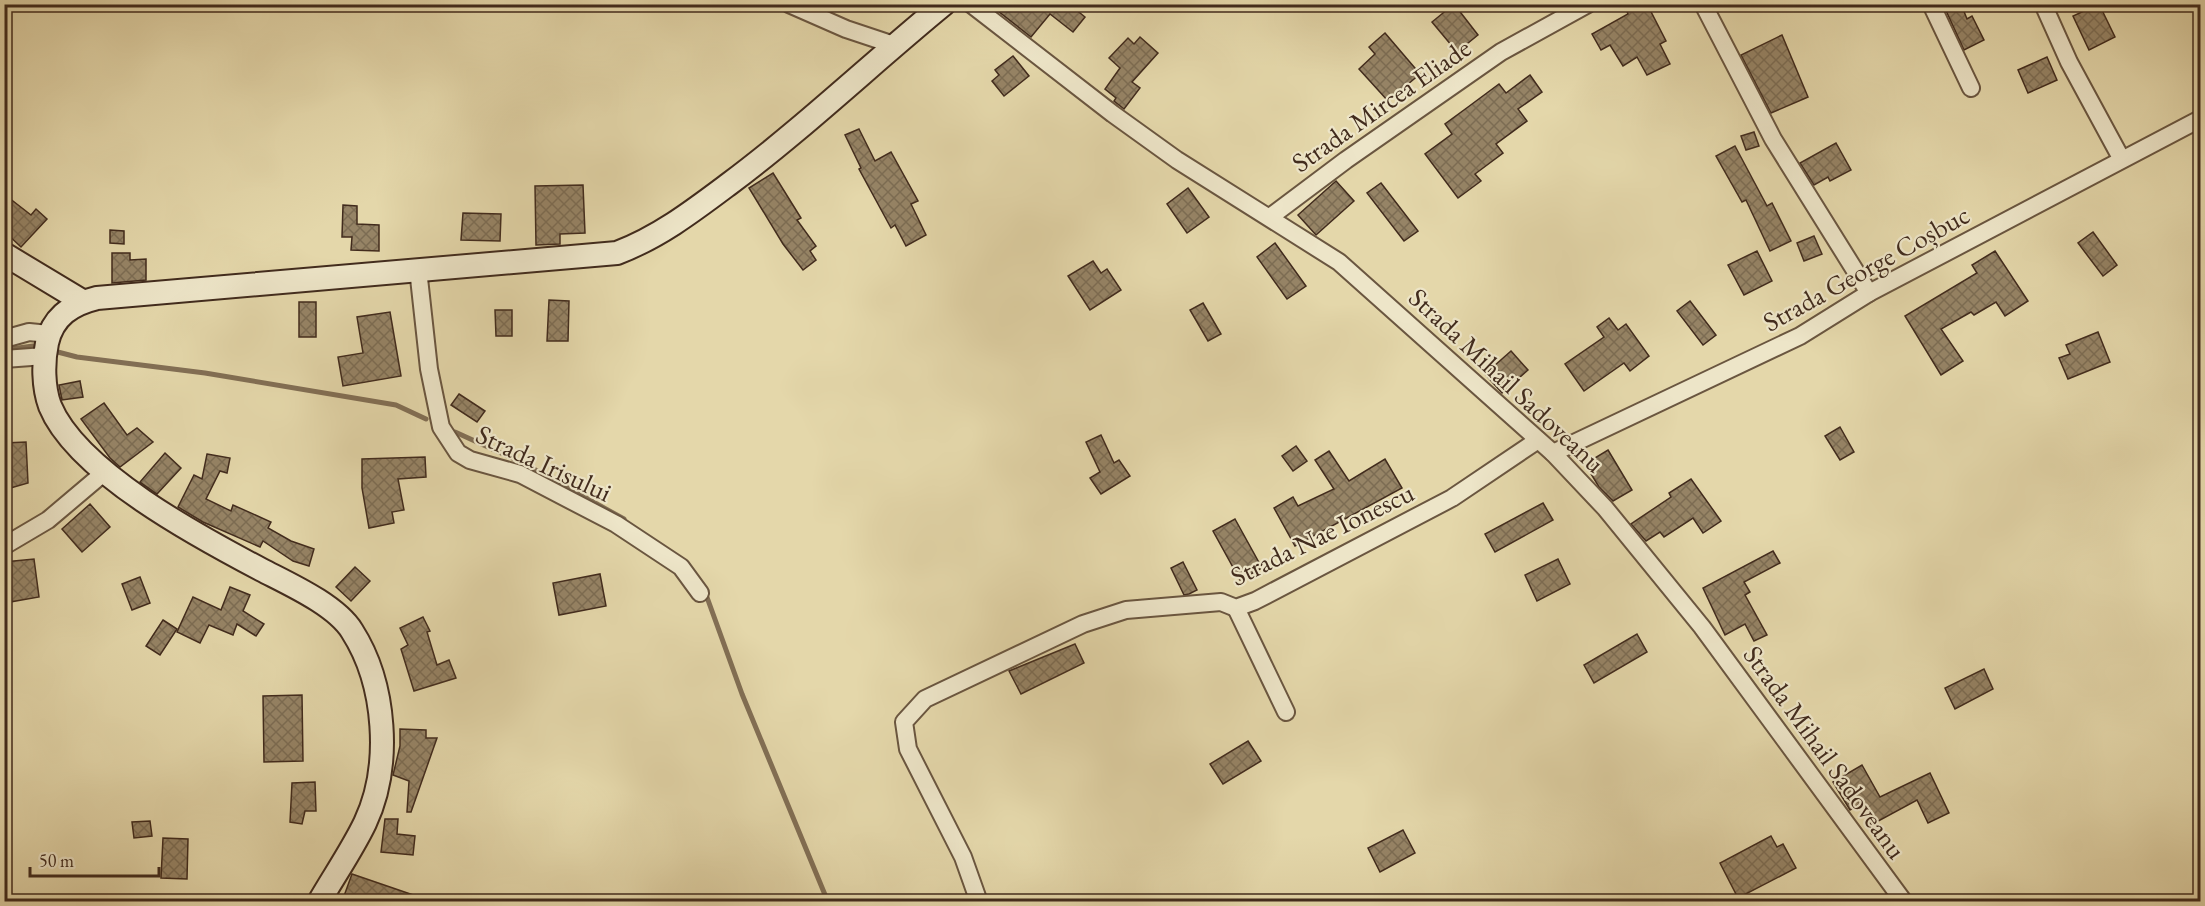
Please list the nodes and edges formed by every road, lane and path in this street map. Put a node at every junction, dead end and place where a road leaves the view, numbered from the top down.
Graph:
1 (789, 4) edge
2 (944, 4) edge
3 (971, 4) edge
4 (1588, 4) edge
5 (1703, 4) edge
6 (1931, 4) edge
7 (2043, 4) edge
8 (894, 45) junction
9 (1971, 88) dead end
10 (2200, 118) edge
11 (2121, 158) junction
12 (1270, 217) junction
13 (4, 254) edge
14 (418, 269) junction
15 (1869, 293) junction
16 (82, 302) junction
17 (49, 334) junction
18 (4, 339) edge
19 (45, 356) junction
20 (4, 359) edge
21 (1538, 440) junction
22 (1553, 453) junction
23 (106, 471) junction
24 (4, 546) edge
25 (700, 593) dead end
26 (1236, 608) junction
27 (1287, 712) dead end
28 (319, 902) edge
29 (979, 902) edge
30 (1904, 902) edge

1 - 8 street
2 - 8 main road
3 - 12 street, Strada Mihail Sadoveanu
4 - 12 street, Strada Mircea Eliade
5 - 15 street
6 - 9 street
7 - 11 street
8 - 14 main road
10 - 11 street, Strada George Coșbuc
11 - 15 street, Strada George Coșbuc
12 - 21 street, Strada Mihail Sadoveanu
13 - 16 main road
14 - 16 main road
14 - 25 street, Strada Irisului
15 - 22 street, Strada George Coșbuc
16 - 17 main road
17 - 18 street
17 - 19 main road
19 - 20 street
19 - 23 main road
21 - 22 street, Strada Mihail Sadoveanu
21 - 26 street, Strada Nae Ionescu
22 - 30 street, Strada Mihail Sadoveanu
23 - 24 street
23 - 28 main road
26 - 27 street
26 - 29 street, Strada Nae Ionescu

